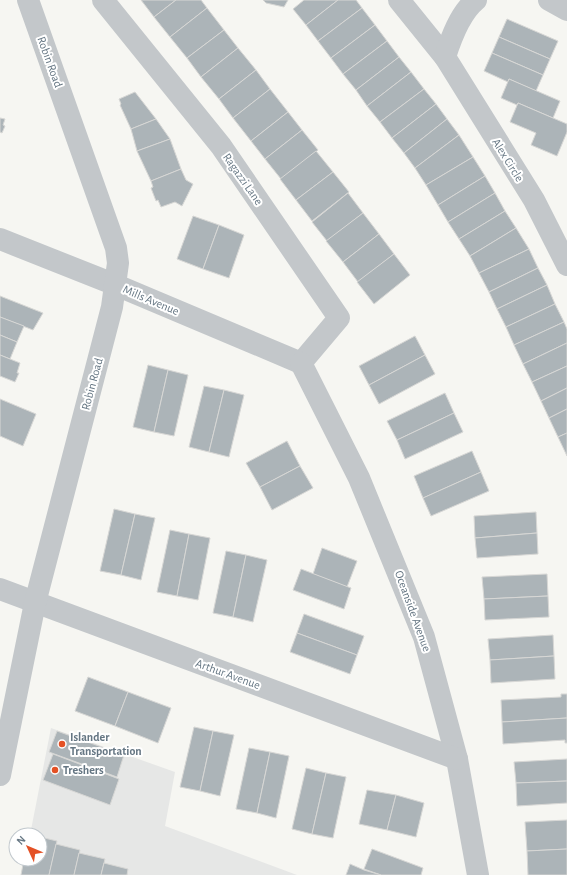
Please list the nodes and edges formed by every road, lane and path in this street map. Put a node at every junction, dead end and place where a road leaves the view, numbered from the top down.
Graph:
1 (28, 0) edge
2 (103, 0) edge
3 (399, 0) edge
4 (476, 0) edge
5 (549, 0) edge
6 (567, 10) edge
7 (445, 57) junction
8 (0, 239) edge
9 (567, 265) edge
10 (116, 285) junction
11 (301, 364) junction
12 (0, 589) edge
13 (35, 602) junction
14 (457, 759) junction
15 (0, 775) edge
16 (478, 875) edge

1 - 10 street, Robin Road
2 - 11 street, Ragazzi Lane
3 - 7 street, Alex Circle
4 - 7 street
5 - 6 street
7 - 9 street, Alex Circle
8 - 10 street, Mills Avenue
10 - 11 street, Mills Avenue
10 - 13 street, Robin Road
11 - 14 street, Oceanside Avenue
12 - 13 street, Arthur Avenue
13 - 14 street, Arthur Avenue
13 - 15 street, Robin Road
14 - 16 street, Oceanside Avenue

